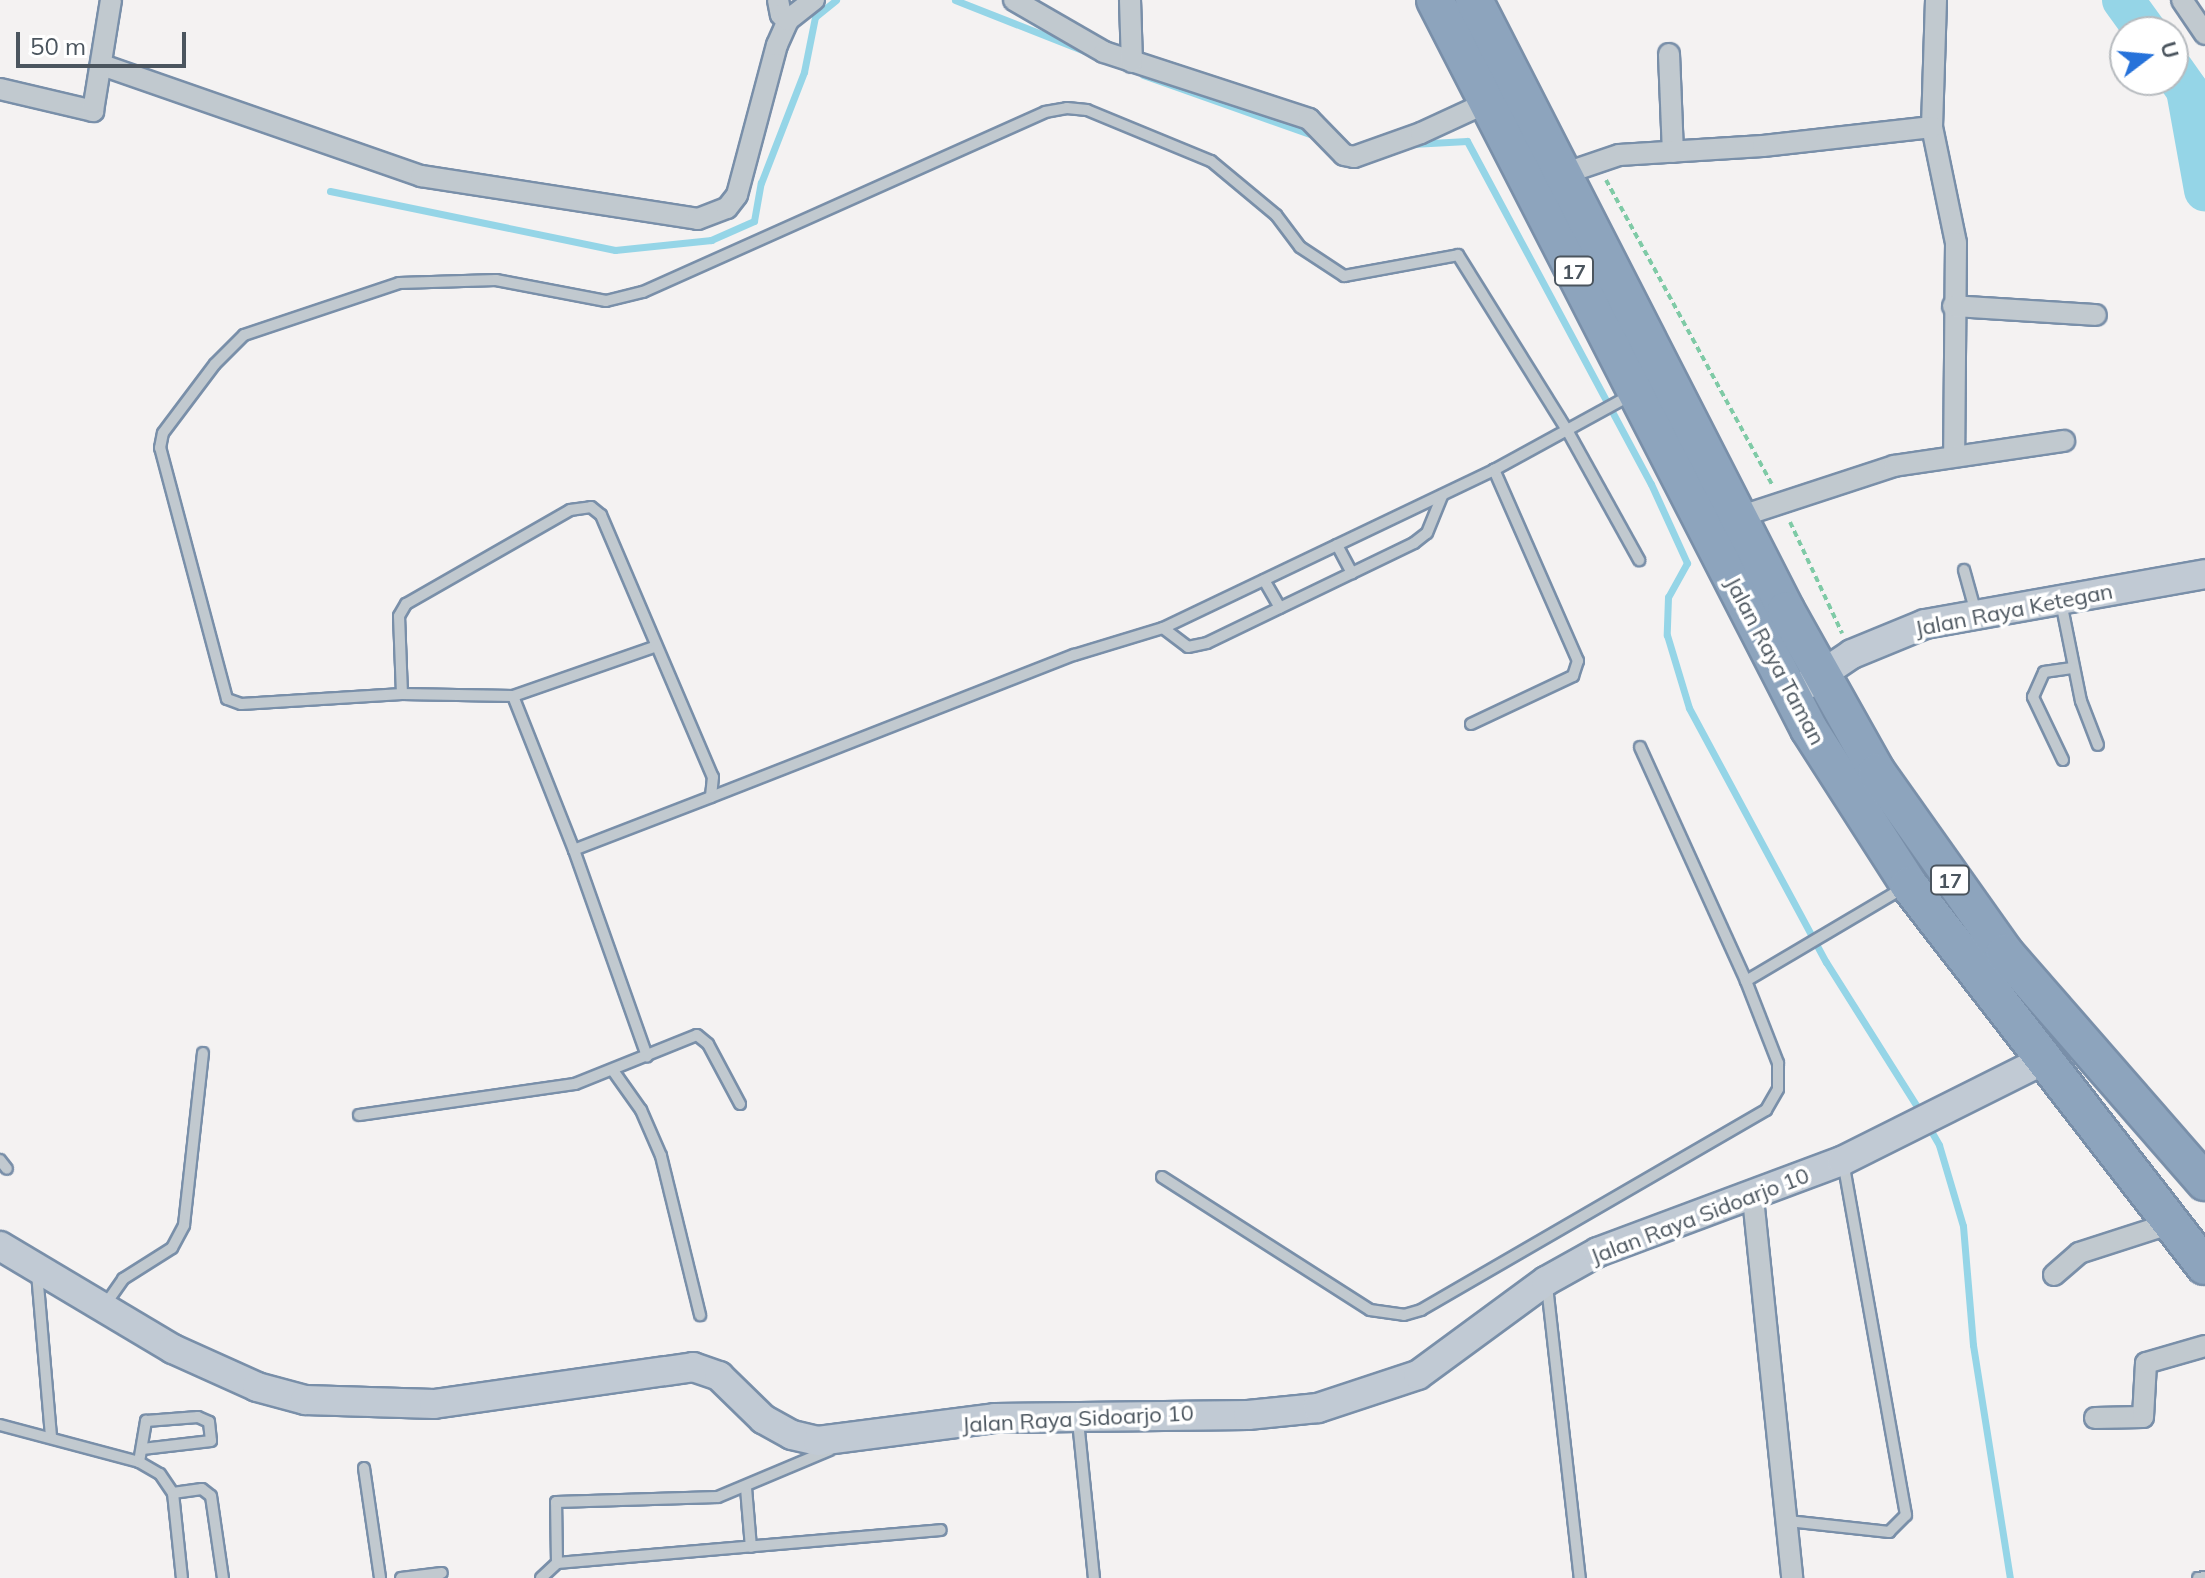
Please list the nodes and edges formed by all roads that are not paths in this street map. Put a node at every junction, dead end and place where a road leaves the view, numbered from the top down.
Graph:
1 (111, 0) edge
2 (778, 0) edge
3 (814, 0) edge
4 (1014, 0) edge
5 (1130, 0) edge
6 (1435, 0) edge
7 (1474, 0) edge
8 (1936, 0) edge
9 (2182, 0) edge
10 (788, 20) junction
11 (2205, 34) edge
12 (1669, 54) dead end
13 (1132, 62) junction
14 (102, 70) junction
15 (0, 89) edge
16 (1488, 102) junction
17 (1932, 127) junction
18 (1673, 152) junction
19 (1580, 168) junction
20 (1953, 306) junction
21 (2096, 315) dead end
22 (1632, 394) junction
23 (1567, 430) junction
24 (2064, 441) dead end
25 (1954, 453) junction
26 (1494, 470) junction
27 (1442, 496) junction
28 (1740, 520) junction
29 (1337, 545) junction
30 (1733, 556) junction
31 (1639, 560) dead end
32 (1964, 570) dead end
33 (1352, 573) junction
34 (2205, 574) edge
35 (1264, 580) junction
36 (2061, 600) junction
37 (1280, 608) junction
38 (1976, 615) junction
39 (1163, 628) junction
40 (654, 647) junction
41 (2074, 668) junction
42 (1828, 688) junction
43 (402, 694) junction
44 (513, 696) junction
45 (1792, 697) junction
46 (1471, 724) dead end
47 (2098, 745) dead end
48 (1640, 747) dead end
49 (2063, 760) dead end
50 (711, 797) junction
51 (574, 850) junction
52 (1909, 885) junction
53 (1746, 981) junction
54 (203, 1053) dead end
55 (647, 1056) junction
56 (2042, 1061) junction
57 (614, 1072) junction
58 (740, 1104) dead end
59 (359, 1115) dead end
60 (1842, 1161) junction
61 (1162, 1177) dead end
62 (2205, 1182) edge
63 (1753, 1198) junction
64 (2175, 1222) junction
65 (0, 1246) edge
66 (2205, 1266) edge
67 (36, 1267) junction
68 (2054, 1275) dead end
69 (1546, 1281) junction
70 (104, 1308) junction
71 (700, 1315) dead end
72 (2205, 1346) edge
73 (1078, 1414) junction
74 (2095, 1418) dead end
75 (0, 1425) edge
76 (51, 1437) junction
77 (862, 1437) junction
78 (142, 1449) junction
79 (139, 1462) junction
80 (364, 1468) dead end
81 (746, 1488) junction
82 (173, 1493) junction
83 (1788, 1521) junction
84 (941, 1530) dead end
85 (751, 1547) junction
86 (557, 1563) junction
87 (442, 1573) dead end
88 (2205, 1577) edge
89 (182, 1578) edge
90 (223, 1578) edge
91 (380, 1578) edge
92 (401, 1578) edge
93 (541, 1578) edge
94 (1094, 1578) edge
95 (1580, 1578) edge
96 (1792, 1578) edge
97 (2198, 1578) edge

1 - 14 street
2 - 10 street
3 - 10 street
4 - 13 street
5 - 13 street
6 - 16 highway, Jalan Raya Taman / 17
7 - 19 highway, Jalan Raya Taman / 17
8 - 17 street
9 - 11 street
10 - 14 street
12 - 18 street
13 - 16 street
14 - 15 street
16 - 22 highway, Jalan Raya Taman / 17
17 - 18 street
17 - 20 street
18 - 19 street
19 - 28 highway, Jalan Raya Taman / 17
20 - 21 street
20 - 25 street
22 - 23 lane
22 - 30 highway, Jalan Raya Taman / 17
23 - 26 lane
23 - 31 lane
23 - 43 lane
24 - 25 street
25 - 28 street
26 - 27 lane
26 - 46 lane
27 - 29 lane
27 - 33 lane
28 - 30 highway, Jalan Raya Taman / 17
29 - 33 lane
29 - 35 lane
30 - 42 highway, Jalan Raya Taman / 17
30 - 45 highway, Jalan Raya Taman / 17
32 - 38 lane
33 - 37 lane
34 - 36 street, Jalan Raya Ketegan
35 - 37 lane
35 - 39 lane
36 - 38 street, Jalan Raya Ketegan
36 - 41 lane
37 - 39 lane
38 - 42 street, Jalan Raya Ketegan
39 - 50 lane
40 - 43 lane
40 - 44 lane
40 - 50 lane
41 - 47 lane
41 - 49 lane
42 - 45 street, Jalan Raya Ketegan
42 - 62 highway, Jalan Raya Taman / 17
43 - 44 lane
44 - 51 lane
45 - 52 highway, Jalan Raya Taman / 17
48 - 53 lane
50 - 51 lane
51 - 55 lane
52 - 53 lane
52 - 56 highway, Jalan Raya Taman / 17
53 - 61 lane
54 - 70 lane
55 - 57 lane
55 - 58 lane
56 - 60 street, Jalan Raya Sidoarjo 10
56 - 64 highway, Jalan Raya Taman / 17
57 - 59 lane
57 - 71 lane
60 - 63 street, Jalan Raya Sidoarjo 10
60 - 83 lane
63 - 69 street, Jalan Raya Sidoarjo 10
63 - 83 street
64 - 66 highway, Jalan Raya Taman / 17
64 - 68 street
65 - 67 street, Jalan Raya Sidoarjo 10
67 - 70 street, Jalan Raya Sidoarjo 10
67 - 76 lane
69 - 73 street, Jalan Raya Sidoarjo 10
69 - 95 lane
70 - 77 street, Jalan Raya Sidoarjo 10
72 - 74 street
73 - 77 street, Jalan Raya Sidoarjo 10
73 - 94 lane
75 - 76 lane
76 - 79 lane
77 - 81 lane
78 - 78 lane
78 - 79 lane
79 - 82 lane
80 - 91 lane
81 - 85 lane
81 - 86 lane
82 - 89 lane
82 - 90 lane
83 - 96 street
84 - 85 lane
85 - 86 lane
86 - 93 lane
87 - 92 lane
88 - 97 lane

